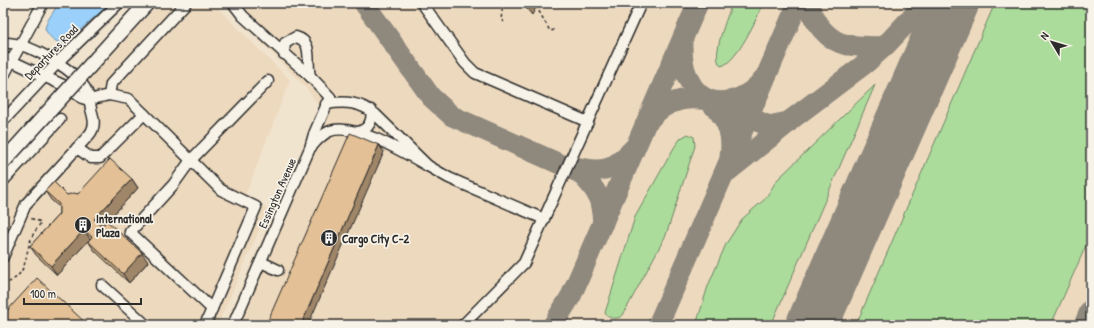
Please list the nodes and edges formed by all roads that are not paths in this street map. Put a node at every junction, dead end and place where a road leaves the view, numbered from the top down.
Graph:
1 (43, 3) edge
2 (119, 3) edge
3 (147, 3) edge
4 (186, 3) edge
5 (233, 3) edge
6 (422, 3) edge
7 (641, 3) edge
8 (3, 43) edge
9 (20, 45) junction
10 (284, 54) junction
11 (7, 60) edge
12 (58, 62) junction
13 (310, 76) junction
14 (3, 77) edge
15 (45, 77) junction
16 (268, 81) dead end
17 (109, 95) junction
18 (89, 100) junction
19 (326, 104) junction
20 (370, 110) junction
21 (144, 114) junction
22 (60, 119) dead end
23 (3, 121) edge
24 (588, 122) junction
25 (358, 132) junction
26 (77, 148) junction
27 (310, 148) junction
28 (191, 160) junction
29 (3, 162) edge
30 (428, 166) junction
31 (3, 181) edge
32 (544, 219) junction
33 (3, 257) edge
34 (261, 262) junction
35 (278, 270) dead end
36 (102, 285) dead end
37 (212, 308) junction
38 (146, 325) edge
39 (205, 325) edge
40 (233, 325) edge
41 (463, 325) edge

1 - 9 street
2 - 12 street, Departures Road
3 - 29 highway, bridge
4 - 17 street
5 - 10 street
6 - 24 street
7 - 24 street
8 - 9 street
9 - 11 street
9 - 12 street
10 - 13 street
10 - 13 street
11 - 14 street
11 - 15 street
12 - 15 street, Departures Road
12 - 18 street
13 - 19 street
15 - 18 street
15 - 23 street, Departures Road
16 - 28 street
17 - 18 street
17 - 21 street
18 - 26 street
19 - 20 street
19 - 27 street, Essington Avenue
20 - 25 street
20 - 30 street
21 - 26 street
21 - 28 street
22 - 31 street
24 - 32 street
25 - 27 street
25 - 30 street
26 - 33 street
27 - 34 street, Essington Avenue
28 - 37 street
28 - 37 street
30 - 32 street
32 - 41 street
34 - 35 street
34 - 40 street, Essington Avenue
36 - 38 street
37 - 39 street

